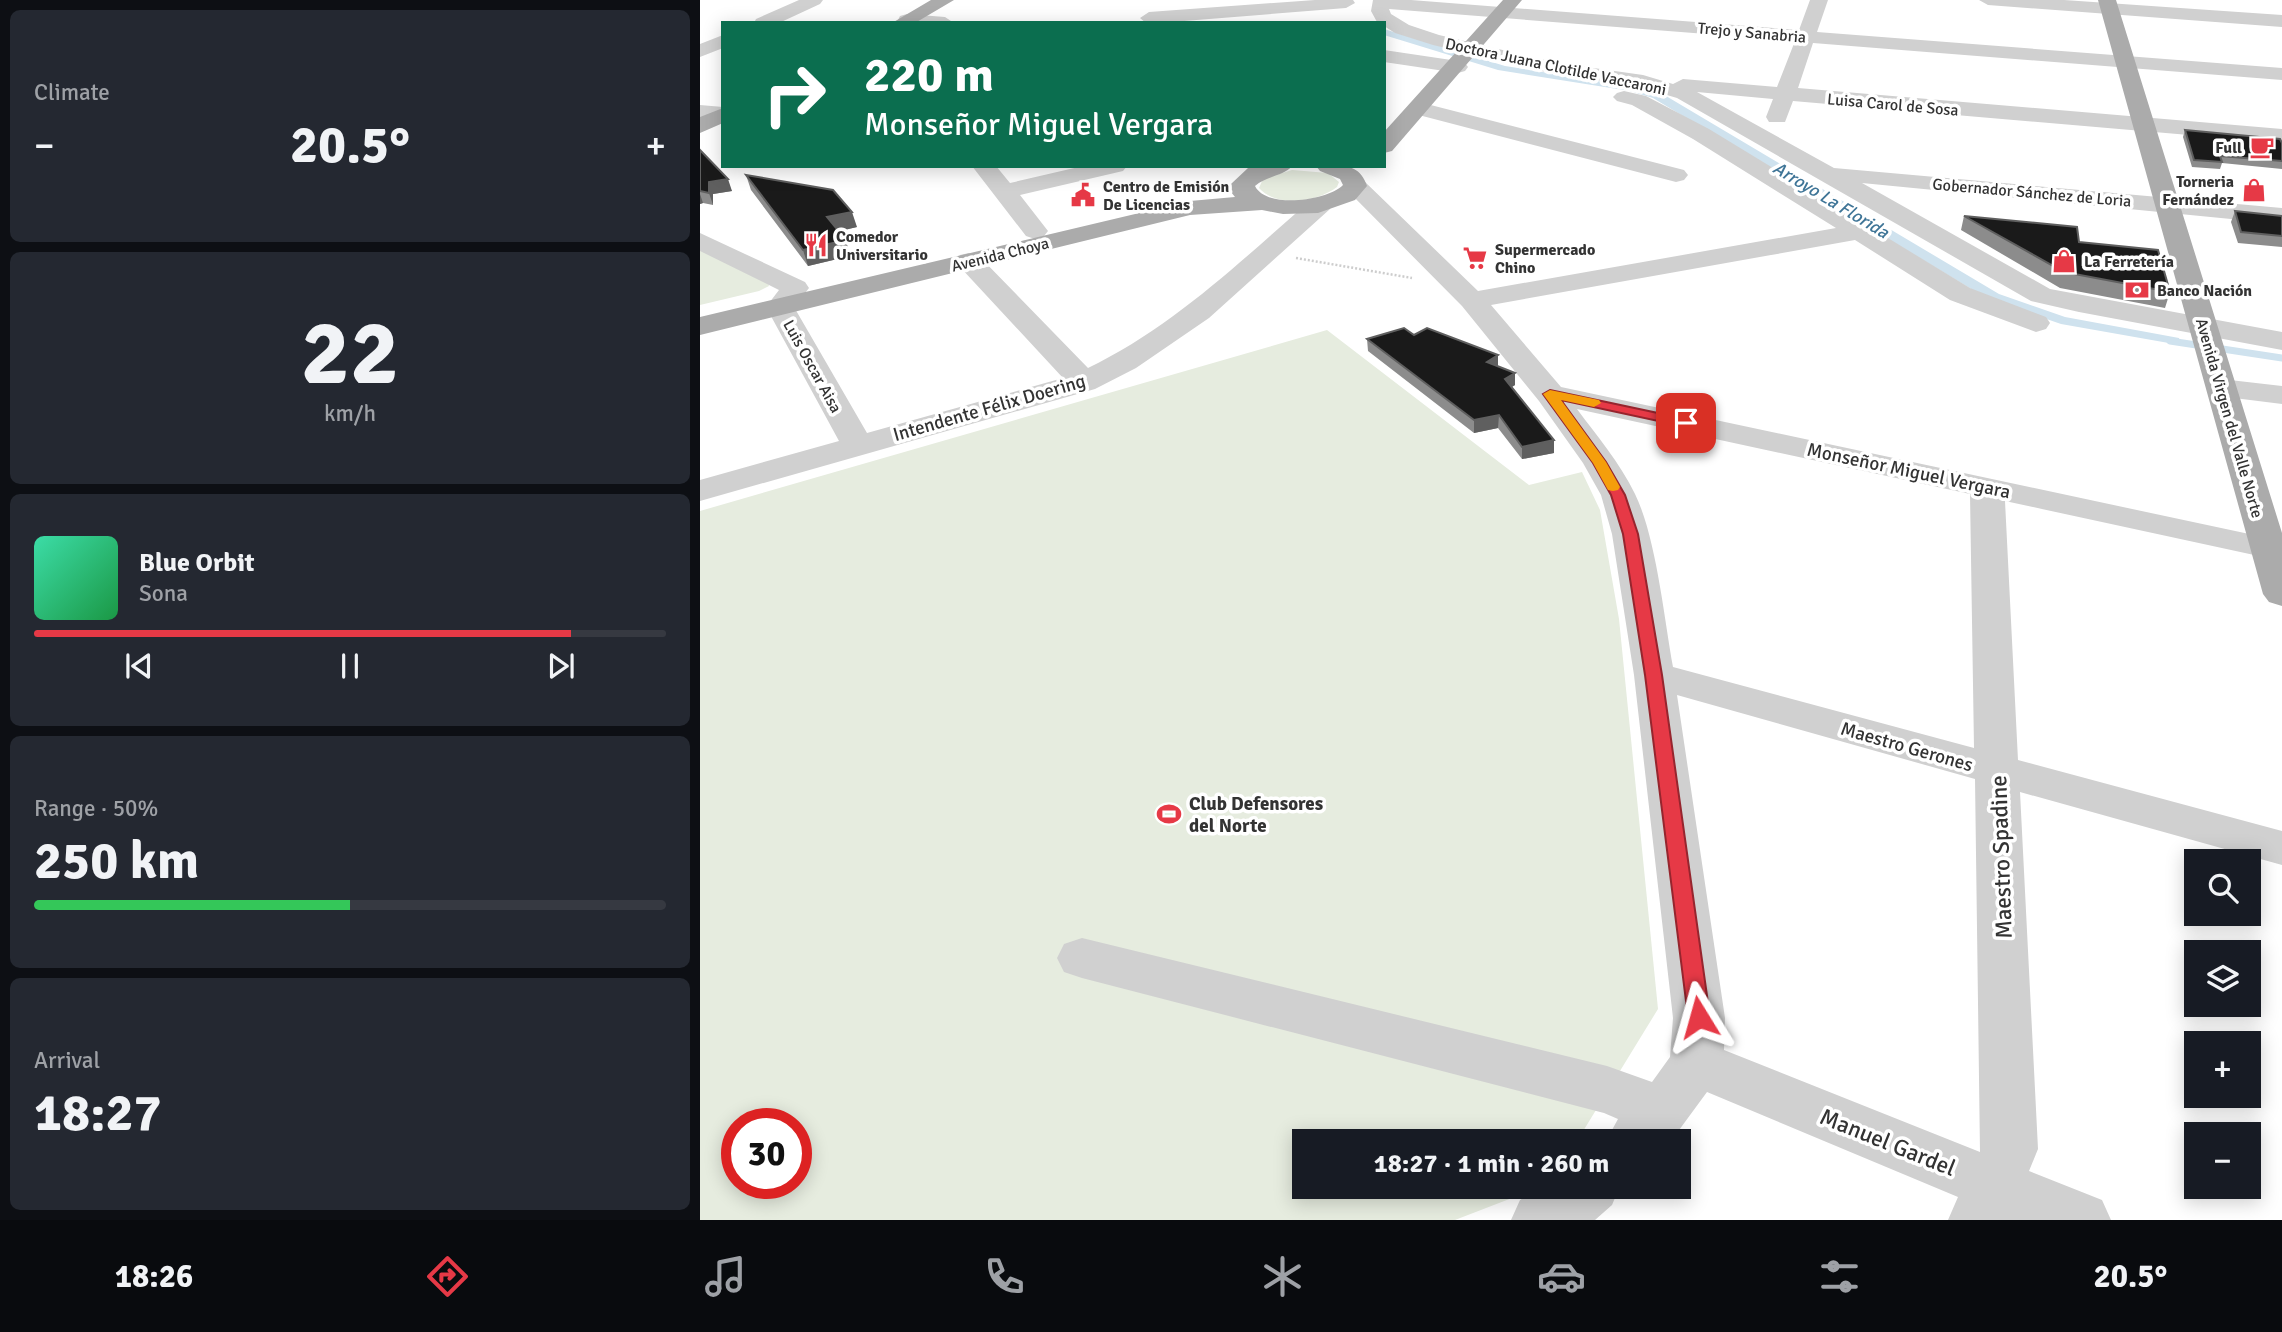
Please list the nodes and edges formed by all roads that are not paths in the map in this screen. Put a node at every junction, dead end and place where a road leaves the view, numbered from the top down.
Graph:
1 (814, 0) edge
2 (945, 0) edge
3 (1819, 0) edge
4 (1988, 0) edge
5 (1381, 1) edge
6 (1346, 3) dead end
7 (2108, 4) edge
8 (1134, 6) dead end
9 (1507, 6) edge
10 (767, 21) edge
11 (904, 21) edge
12 (1151, 21) edge
13 (2282, 22) edge
14 (700, 28) edge
15 (721, 30) edge
16 (1807, 36) junction
17 (721, 42) edge
18 (700, 51) edge
19 (1386, 56) edge
20 (1462, 58) junction
21 (2124, 62) junction
22 (2282, 74) edge
23 (1643, 81) junction
24 (1786, 95) junction
25 (1419, 108) junction
26 (700, 111) edge
27 (721, 114) edge
28 (721, 115) edge
29 (700, 125) edge
30 (2144, 125) junction
31 (2224, 131) junction
32 (1701, 134) junction
33 (2282, 136) edge
34 (1768, 139) junction
35 (1386, 144) edge
36 (2150, 148) junction
37 (2178, 151) dead end
38 (2233, 156) edge
39 (985, 168) edge
40 (1099, 168) edge
41 (1650, 168) junction
42 (1263, 171) edge
43 (1049, 173) edge
44 (1349, 173) edge
45 (1825, 173) junction
46 (1676, 175) dead end
47 (1003, 192) junction
48 (1264, 204) junction
49 (1323, 204) junction
50 (2167, 204) junction
51 (1385, 216) junction
52 (2282, 216) edge
53 (1035, 231) junction
54 (1859, 232) junction
55 (700, 241) edge
56 (1272, 246) junction
57 (969, 261) junction
58 (1464, 293) junction
59 (787, 297) junction
60 (700, 310) edge
61 (2036, 323) dead end
62 (700, 326) edge
63 (2282, 341) edge
64 (2211, 355) junction
65 (1084, 382) junction
66 (1550, 394) junction
67 (2282, 395) edge
68 (858, 446) junction
69 (1987, 487) junction
70 (700, 491) edge
71 (2268, 547) junction
72 (2282, 594) edge
73 (1654, 675) junction
74 (1998, 772) junction
75 (2282, 848) edge
76 (1082, 958) dead end
77 (1696, 1063) junction
78 (1649, 1126) edge
79 (1577, 1199) edge
80 (1985, 1203) edge
81 (1541, 1220) edge
82 (2081, 1220) edge

1 - 10 street
2 - 11 main road
3 - 16 street
4 - 7 street
5 - 9 street, Trejo y Sanabria
5 - 20 street, Doctora Juana Clotilde Vaccaroni
6 - 12 street
7 - 13 street
7 - 21 main road, Avenida Virgen del Valle Norte
8 - 12 street
9 - 16 street, Trejo y Sanabria
9 - 20 main road
14 - 15 street
16 - 21 street, Trejo y Sanabria
16 - 24 street
17 - 18 street
19 - 20 street
20 - 23 street, Doctora Juana Clotilde Vaccaroni
20 - 25 main road
20 - 32 street
21 - 22 street, Trejo y Sanabria
21 - 30 main road, Avenida Virgen del Valle Norte
23 - 24 street, Luisa Carol de Sosa
23 - 34 street, Doctora Juana Clotilde Vaccaroni
24 - 30 street, Luisa Carol de Sosa
24 - 34 street
25 - 35 main road
25 - 41 street
26 - 27 street
28 - 29 main road
30 - 31 street, Luisa Carol de Sosa
30 - 36 main road, Avenida Virgen del Valle Norte
31 - 33 street, Luisa Carol de Sosa
31 - 38 street
32 - 41 street
32 - 54 street
34 - 45 street, Doctora Juana Clotilde Vaccaroni
36 - 37 street
36 - 50 main road, Avenida Virgen del Valle Norte
39 - 47 street
40 - 43 street
41 - 46 street
42 - 48 main road
42 - 53 main road, Avenida Choya
43 - 47 street
44 - 49 main road
44 - 51 street
45 - 50 street, Gobernador Sánchez de Loria
45 - 64 street, Doctora Juana Clotilde Vaccaroni
47 - 53 street
48 - 49 main road, Avenida Choya
48 - 56 street
48 - 57 main road, Avenida Choya
49 - 51 street
49 - 56 street, Intendente Félix Doering
50 - 52 street, Gobernador Sánchez de Loria
50 - 64 main road, Avenida Virgen del Valle Norte
51 - 58 street
53 - 59 main road, Avenida Choya
54 - 58 street
54 - 61 street
55 - 59 street
56 - 65 street, Intendente Félix Doering
57 - 59 main road, Avenida Choya
57 - 65 street
58 - 66 street
59 - 60 main road, Avenida Choya
59 - 62 main road, Avenida Choya
59 - 68 street, Luis Oscar Aisa
63 - 64 street, Doctora Juana Clotilde Vaccaroni
64 - 67 street
64 - 71 main road, Avenida Virgen del Valle Norte
65 - 68 street, Intendente Félix Doering
66 - 69 street, Monseñor Miguel Vergara
66 - 73 street
68 - 70 street, Intendente Félix Doering
69 - 71 street, Monseñor Miguel Vergara
69 - 74 street, Maestro Spadine
71 - 72 main road, Avenida Virgen del Valle Norte
73 - 74 street, Maestro Gerones
73 - 77 street
74 - 75 street, Maestro Gerones
74 - 80 street, Maestro Spadine
76 - 78 street
77 - 78 street
77 - 80 street, Manuel Gardel
79 - 81 street
80 - 82 street, Manuel Gardel

